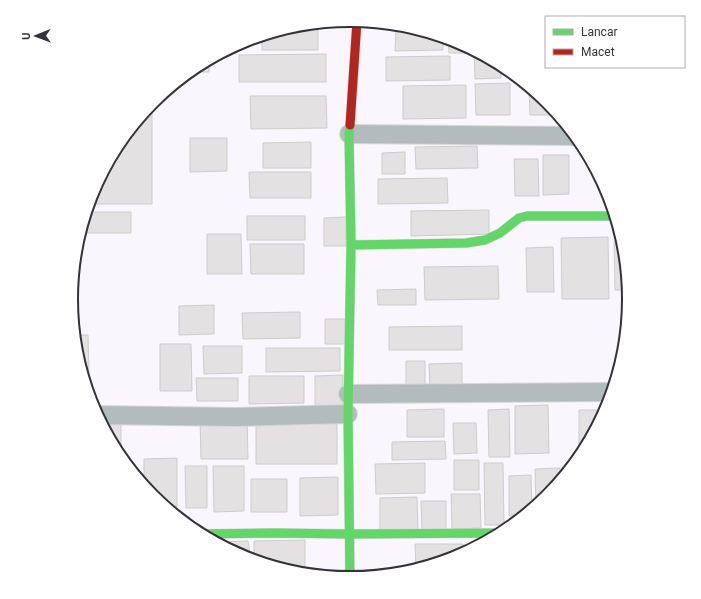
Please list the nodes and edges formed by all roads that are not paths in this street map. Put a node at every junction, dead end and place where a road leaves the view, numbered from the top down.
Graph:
1 (357, 27) edge
2 (350, 134) junction
3 (568, 136) edge
4 (610, 216) edge
5 (351, 245) junction
6 (607, 392) edge
7 (348, 394) junction
8 (348, 414) junction
9 (104, 415) edge
10 (490, 533) edge
11 (212, 534) edge
12 (349, 534) junction
13 (350, 572) edge

1 - 2 street
2 - 3 street
2 - 5 street
4 - 5 street
5 - 7 street
6 - 7 street
7 - 8 street
8 - 9 street
8 - 12 street
10 - 12 street
11 - 12 street
12 - 13 street

